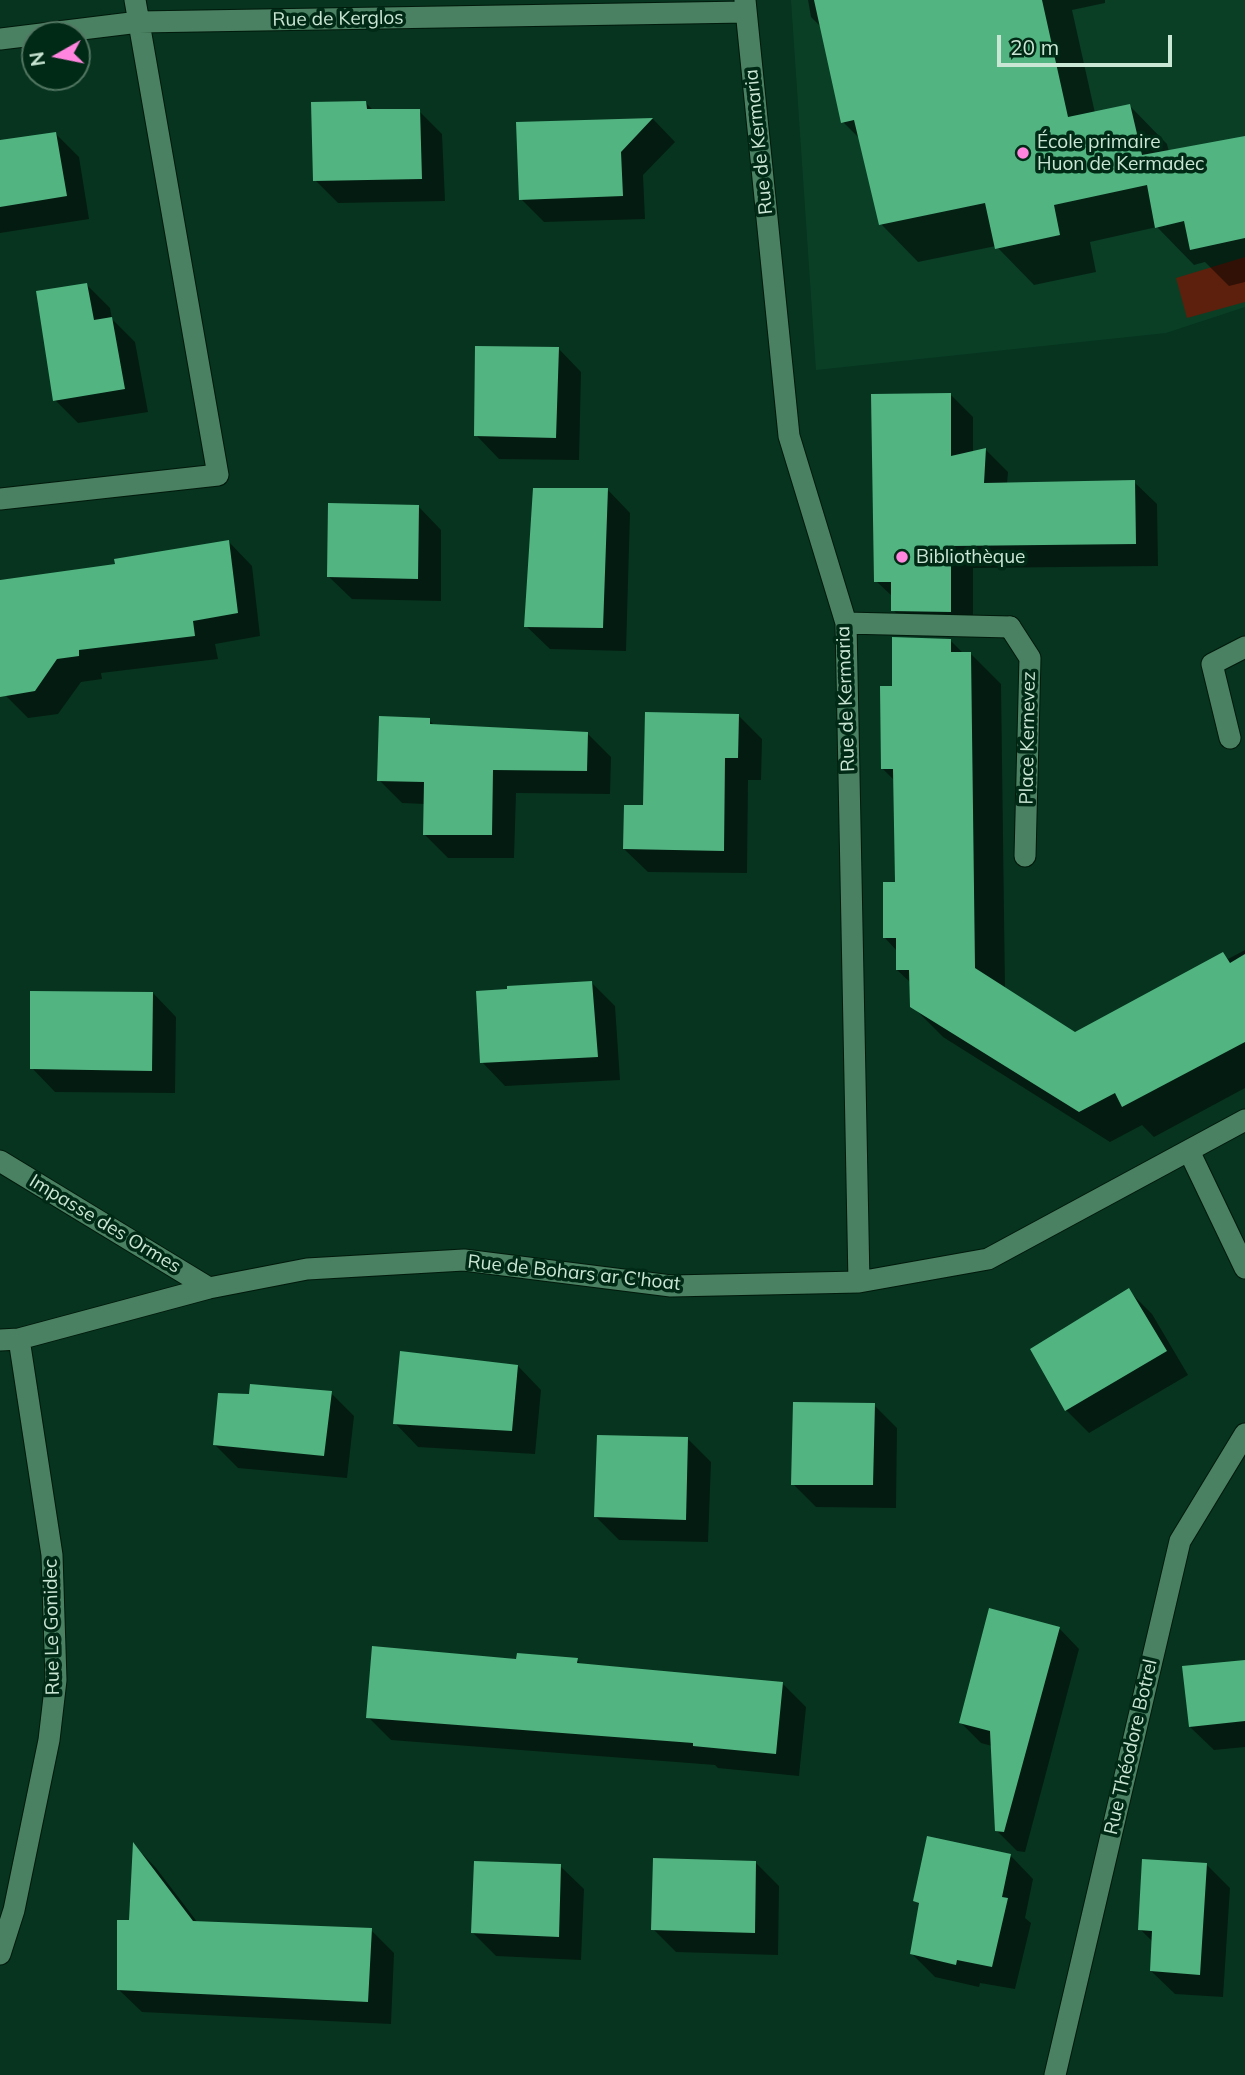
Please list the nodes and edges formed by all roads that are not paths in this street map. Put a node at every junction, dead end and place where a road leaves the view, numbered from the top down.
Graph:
1 (135, 0) edge
2 (746, 6) edge
3 (139, 22) junction
4 (0, 39) edge
5 (0, 499) edge
6 (846, 623) junction
7 (1245, 647) edge
8 (1230, 738) dead end
9 (1025, 856) dead end
10 (1245, 1120) edge
11 (1189, 1150) junction
12 (0, 1161) edge
13 (1245, 1268) edge
14 (859, 1282) junction
15 (209, 1288) junction
16 (10, 1339) edge
17 (1245, 1434) edge
18 (0, 1954) edge
19 (1055, 2075) edge

1 - 3 street
2 - 3 street, Rue de Kerglos
2 - 6 street, Rue de Kermaria
3 - 4 street, Rue de Kerglos
3 - 5 street
6 - 9 street, Place Kernevez
6 - 14 street, Rue de Kermaria
7 - 8 street
10 - 11 street, Rue de Bohars ar C'hoat
11 - 13 street
11 - 14 street, Rue de Bohars ar C'hoat
12 - 15 street, Impasse des Ormes
14 - 15 street, Rue de Bohars ar C'hoat
15 - 16 street, Rue de Bohars ar C'hoat
16 - 18 street, Rue Le Gonidec
17 - 19 street, Rue Théodore Botrel

